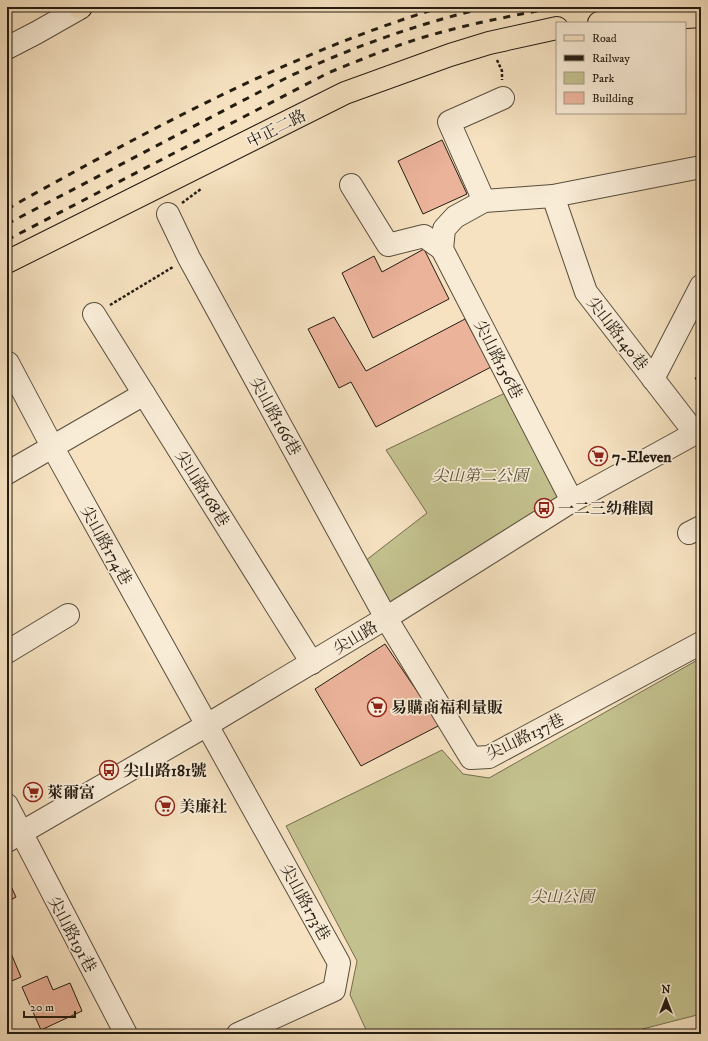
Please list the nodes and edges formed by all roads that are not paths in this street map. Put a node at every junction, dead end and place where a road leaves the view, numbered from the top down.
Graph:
1 (80, 7) edge
2 (701, 16) edge
3 (614, 22) edge
4 (556, 28) edge
5 (7, 48) edge
6 (503, 98) dead end
7 (701, 168) edge
8 (351, 185) dead end
9 (553, 196) junction
10 (484, 201) junction
11 (168, 214) dead end
12 (442, 249) junction
13 (7, 262) edge
14 (701, 286) edge
15 (94, 314) road end
16 (8, 363) dead end
17 (653, 378) junction
18 (144, 394) junction
19 (698, 431) edge
20 (52, 446) junction
21 (7, 473) edge
22 (572, 501) junction
23 (68, 615) dead end
24 (386, 618) junction
25 (701, 643) edge
26 (7, 652) edge
27 (312, 662) junction
28 (207, 725) junction
29 (7, 805) edge
30 (14, 837) edge
31 (126, 1034) edge
32 (238, 1034) edge

1 - 5 street
2 - 3 main road
4 - 13 main road, 中正二路
6 - 10 street
7 - 9 street
8 - 12 street
9 - 10 street
9 - 17 street, 尖山路140巷
10 - 12 street
11 - 24 street, 尖山路166巷
12 - 22 street, 尖山路156巷
14 - 17 street
15 - 18 street, 尖山路168巷
16 - 20 street, 尖山路174巷
17 - 19 street, 尖山路140巷
18 - 20 street
18 - 27 street, 尖山路168巷
19 - 22 street, 尖山路
20 - 21 street
20 - 28 street, 尖山路174巷
22 - 24 street, 尖山路
23 - 26 street
24 - 25 street, 尖山路137巷
24 - 27 street, 尖山路
27 - 28 street, 尖山路
28 - 30 street, 尖山路
28 - 32 street, 尖山路173巷
29 - 30 street, 尖山路191巷
30 - 31 street, 尖山路191巷

